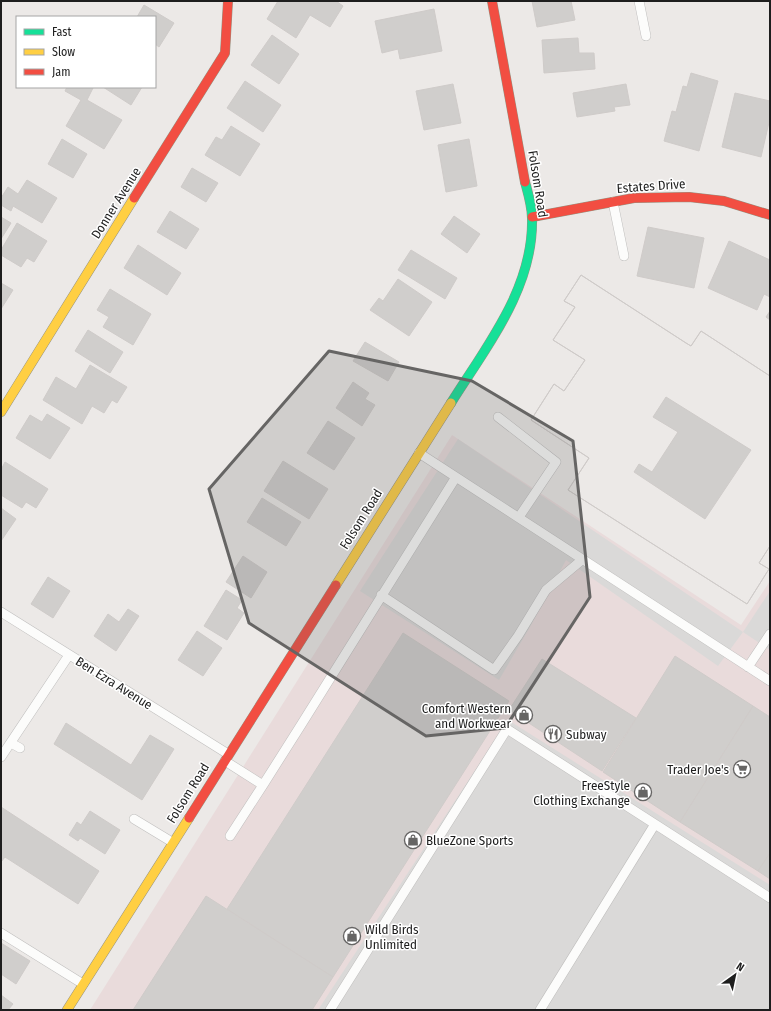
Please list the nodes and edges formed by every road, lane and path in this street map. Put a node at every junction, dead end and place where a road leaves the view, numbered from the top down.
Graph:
1 (228, 1) edge
2 (492, 1) edge
3 (640, 1) edge
4 (646, 36) dead end
5 (613, 202) junction
6 (770, 215) edge
7 (532, 217) junction
8 (624, 256) dead end
9 (1, 412) edge
10 (498, 417) dead end
11 (419, 453) junction
12 (456, 477) junction
13 (519, 517) junction
14 (583, 559) junction
15 (381, 595) junction
16 (1, 612) edge
17 (770, 634) edge
18 (69, 654) junction
19 (748, 667) junction
20 (770, 681) edge
21 (11, 743) junction
22 (20, 748) dead end
23 (226, 757) junction
24 (1, 758) edge
25 (263, 785) junction
26 (134, 819) dead end
27 (655, 824) junction
28 (230, 836) dead end
29 (172, 842) junction
30 (770, 898) edge
31 (1, 933) edge
32 (83, 984) junction
33 (67, 1010) edge
34 (330, 1010) edge
35 (540, 1010) edge

1 - 9 street, Donner Avenue
2 - 7 street, Folsom Road
3 - 4 lane
5 - 6 street, Estates Drive
5 - 7 street, Estates Drive
5 - 8 lane
7 - 11 street, Folsom Road
10 - 13 lane
11 - 12 lane
11 - 23 street, Folsom Road
12 - 13 lane
12 - 15 lane
13 - 14 lane
14 - 15 lane
14 - 19 lane
15 - 25 lane
16 - 18 lane, Ben Ezra Avenue
17 - 19 lane
18 - 21 lane
18 - 23 lane, Ben Ezra Avenue
19 - 20 lane
21 - 22 lane
21 - 24 lane
23 - 25 lane, Ben Ezra Avenue
23 - 29 street, Folsom Road
25 - 28 lane
26 - 29 lane
27 - 30 lane
27 - 34 lane
27 - 35 lane
29 - 32 street, Folsom Road
31 - 32 lane
32 - 33 street, Folsom Road

